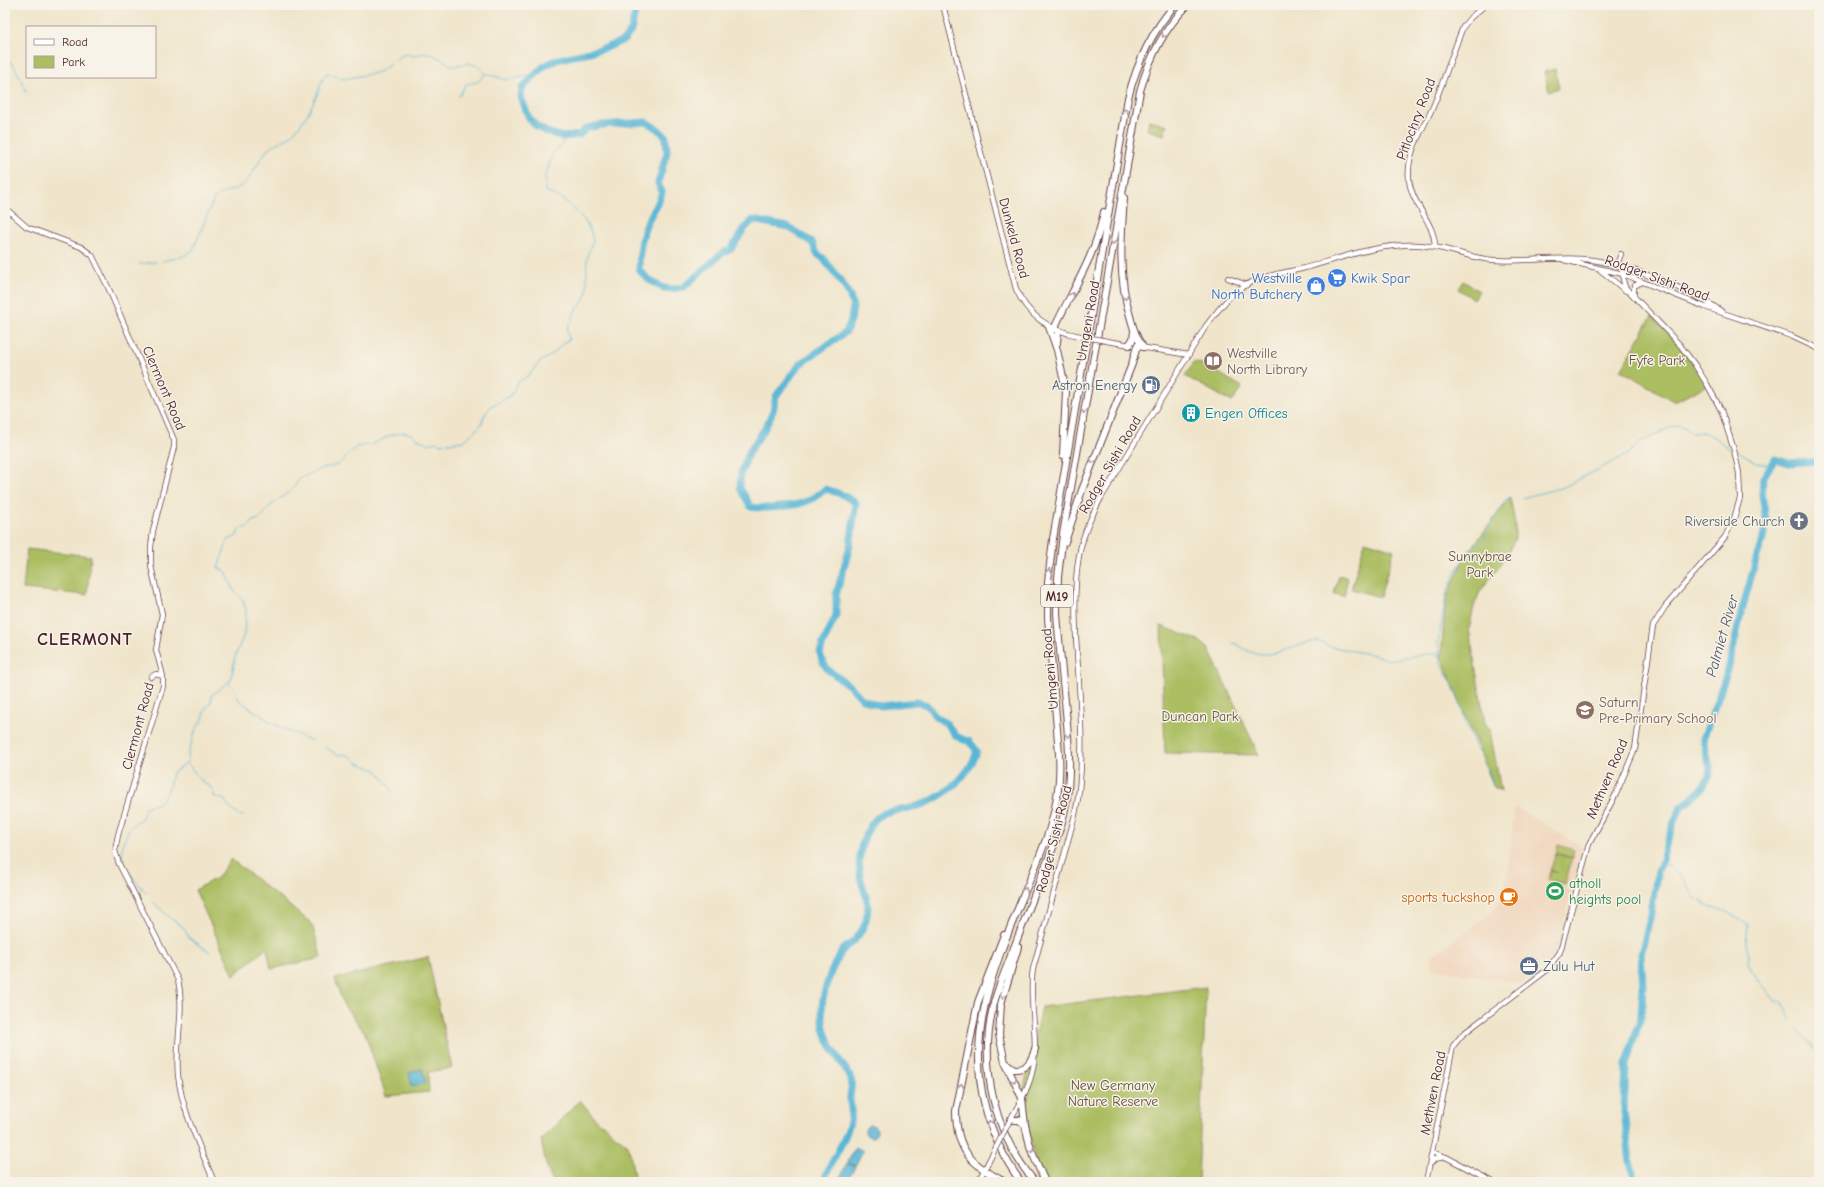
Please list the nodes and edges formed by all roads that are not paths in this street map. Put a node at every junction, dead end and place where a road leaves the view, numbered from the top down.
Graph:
1 (943, 5) edge
2 (1175, 5) edge
3 (1188, 5) edge
4 (1485, 5) edge
5 (1123, 127) junction
6 (1127, 160) junction
7 (5, 208) edge
8 (1435, 247) junction
9 (1621, 254) dead end
10 (1562, 260) junction
11 (1610, 264) junction
12 (1596, 267) junction
13 (1624, 268) junction
14 (1623, 274) junction
15 (1228, 278) dead end
16 (1642, 282) junction
17 (1247, 285) junction
18 (1632, 295) junction
19 (1721, 311) junction
20 (1054, 329) junction
21 (1134, 331) junction
22 (1129, 344) junction
23 (1140, 347) junction
24 (1819, 349) edge
25 (1057, 350) junction
26 (1189, 355) junction
27 (1057, 512) junction
28 (1060, 559) junction
29 (163, 676) junction
30 (151, 677) dead end
31 (1041, 879) junction
32 (1019, 906) junction
33 (1035, 1049) junction
34 (1005, 1062) junction
35 (1022, 1098) junction
36 (1010, 1120) junction
37 (1025, 1124) junction
38 (1432, 1152) junction
39 (1446, 1157) junction
40 (1429, 1165) junction
41 (984, 1171) junction
42 (214, 1182) edge
43 (978, 1182) edge
44 (1005, 1182) edge
45 (1021, 1182) edge
46 (1035, 1182) edge
47 (1045, 1182) edge
48 (1426, 1182) edge
49 (1493, 1182) edge

1 - 20 street, Dunkeld Road
5 -> 2 highway, Umgeni Road / M19
3 -> 6 highway, Umgeni Road / M19
4 - 8 street, Pitlochry Road
20 -> 5 highway
5 - 27 highway, Umgeni Road / M19
6 -> 21 highway
6 -> 28 highway, Umgeni Road / M19
7 - 29 street, Clermont Road
8 - 10 street, Rodger Sishi Road
8 - 17 street, Rodger Sishi Road
9 - 11 street
10 - 11 street, Rodger Sishi Road
10 - 12 street, Rodger Sishi Road
11 - 13 street, Rodger Sishi Road
12 - 14 street, Rodger Sishi Road
12 - 18 street
13 - 14 street
13 - 19 street, Rodger Sishi Road
14 - 16 street, Rodger Sishi Road
14 - 18 street, Methven Road
15 - 17 street
16 - 18 street
16 - 19 street, Rodger Sishi Road
17 - 26 street, Rodger Sishi Road
18 - 38 street, Methven Road
19 - 24 street, Rodger Sishi Road
20 - 22 street, Dunkeld Road, bridge
20 - 25 highway
20 - 25 highway
21 - 22 highway
21 - 23 highway
22 - 23 street, Dunkeld Road
23 - 26 street, Dunkeld Road
23 -> 28 highway
25 - 27 highway
26 - 33 street, Rodger Sishi Road
32 -> 27 highway, Umgeni Road / M19
28 -> 31 highway, Umgeni Road / M19
29 - 30 street
29 - 42 street, Clermont Road
31 -> 34 highway
31 - 46 highway, Umgeni Road / M19
41 -> 32 highway
45 -> 32 highway, Umgeni Road / M19
33 - 34 highway
33 - 35 street, Rodger Sishi Road
34 -> 35 highway
35 - 36 street, Rodger Sishi Road
35 - 37 highway
36 - 37 highway
36 - 41 street, Rodger Sishi Road, bridge
37 -> 47 highway
38 - 39 street
38 - 40 street, Methven Road
39 - 40 street
39 - 49 street
40 - 48 street, Methven Road
41 - 43 street, Rodger Sishi Road
41 - 44 highway

